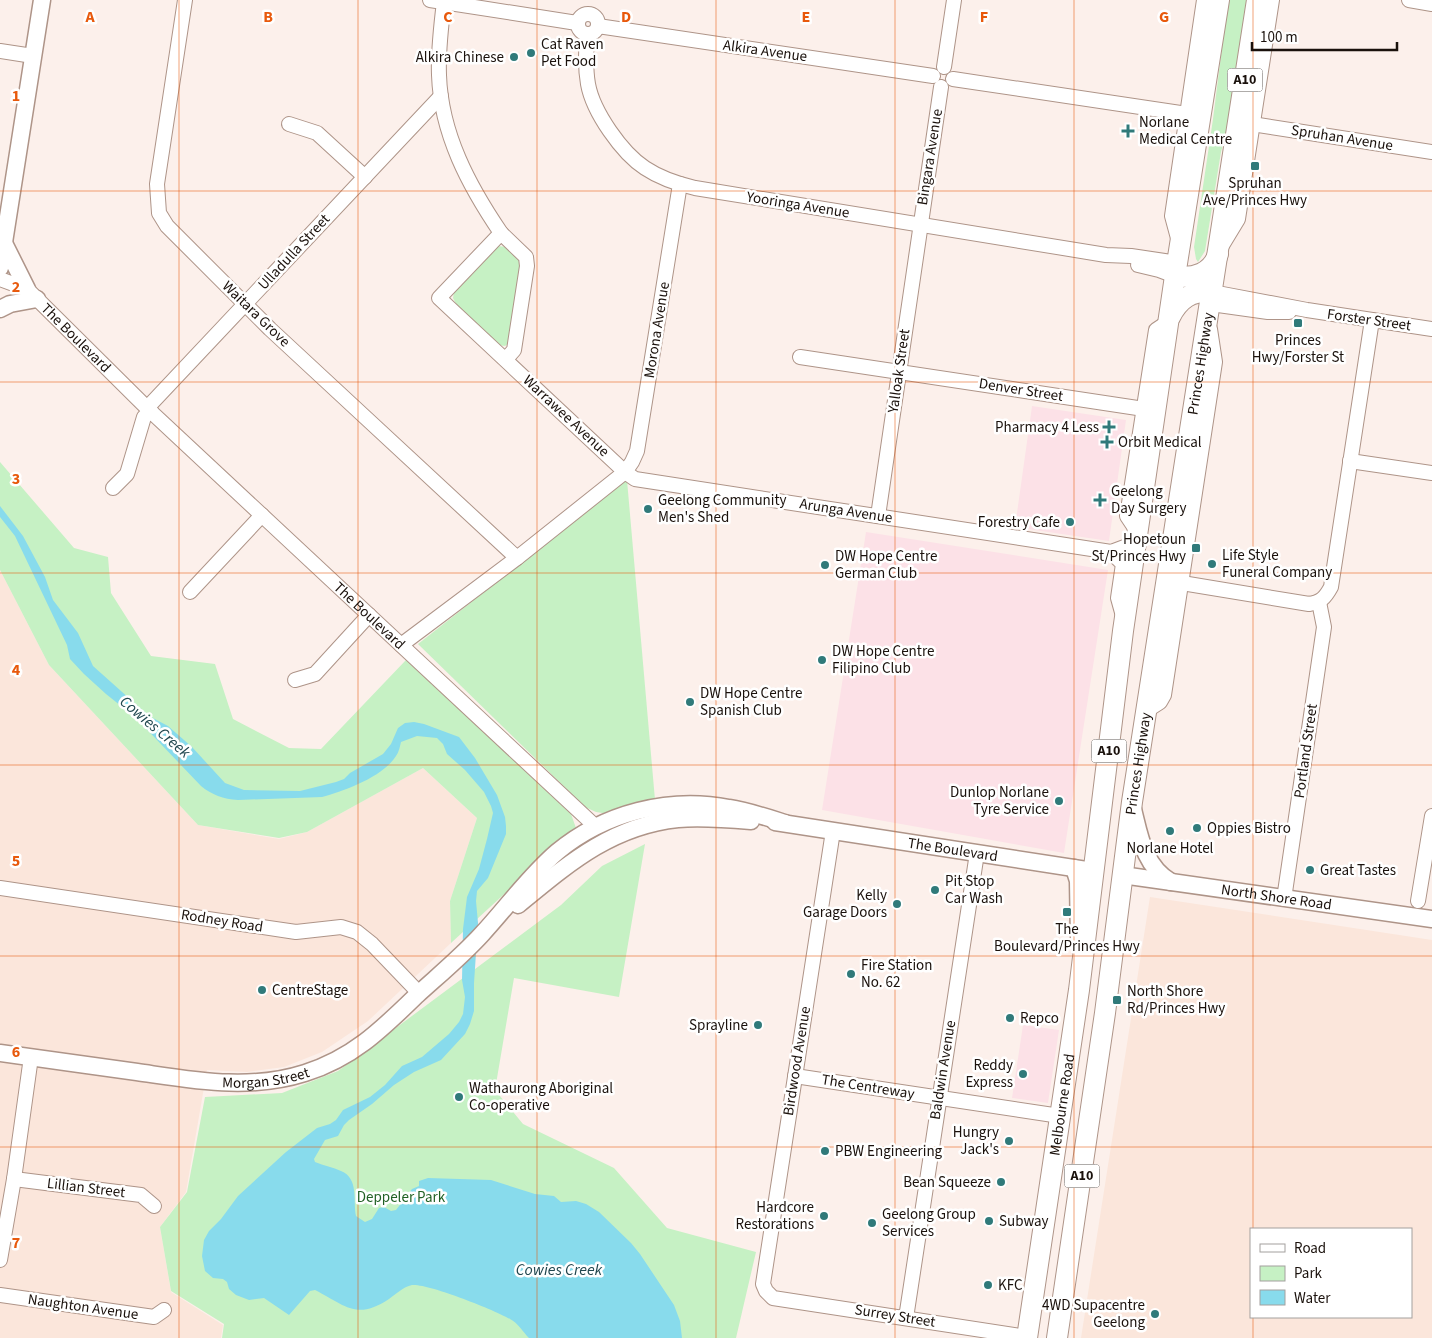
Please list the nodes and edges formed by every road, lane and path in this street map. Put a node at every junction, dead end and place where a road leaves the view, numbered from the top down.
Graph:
1 (42, 0) edge
2 (185, 0) edge
3 (954, 0) edge
4 (1204, 0) edge
5 (1219, 0) edge
6 (1257, 0) edge
7 (1272, 0) edge
8 (1409, 0) edge
9 (437, 1) edge
10 (1432, 4) edge
11 (591, 7) edge
12 (578, 23) junction
13 (592, 30) junction
14 (0, 51) edge
15 (33, 56) junction
16 (939, 77) junction
17 (441, 96) junction
18 (1187, 114) junction
19 (289, 124) dead end
20 (1252, 124) junction
21 (1432, 152) edge
22 (365, 177) junction
23 (680, 184) junction
24 (920, 226) junction
25 (501, 233) junction
26 (4, 243) junction
27 (1218, 253) junction
28 (0, 268) edge
29 (0, 279) edge
30 (1194, 284) junction
31 (32, 294) junction
32 (245, 304) junction
33 (0, 309) edge
34 (1170, 318) junction
35 (1372, 320) junction
36 (1432, 329) edge
37 (800, 357) dead end
38 (506, 359) junction
39 (899, 372) junction
40 (1144, 409) junction
41 (149, 410) junction
42 (1350, 461) junction
43 (625, 472) junction
44 (1432, 473) edge
45 (112, 488) dead end
46 (262, 515) junction
47 (878, 516) junction
48 (1136, 537) junction
49 (1111, 552) junction
50 (517, 558) junction
51 (1182, 583) junction
52 (190, 592) dead end
53 (1319, 602) junction
54 (369, 615) junction
55 (1124, 620) junction
56 (401, 645) junction
57 (295, 680) dead end
58 (1146, 711) junction
59 (1132, 804) junction
60 (1432, 816) edge
61 (785, 823) junction
62 (595, 826) junction
63 (833, 831) junction
64 (606, 840) junction
65 (977, 852) junction
66 (1084, 870) junction
67 (1122, 876) junction
68 (1171, 882) junction
69 (0, 888) edge
70 (1284, 899) junction
71 (1418, 901) dead end
72 (1432, 919) edge
73 (482, 935) junction
74 (419, 993) junction
75 (0, 1053) edge
76 (31, 1057) junction
77 (795, 1076) junction
78 (939, 1098) junction
79 (1060, 1116) junction
80 (14, 1179) junction
81 (154, 1206) dead end
82 (0, 1260) edge
83 (766, 1291) joint
84 (0, 1295) edge
85 (164, 1310) dead end
86 (906, 1318) junction
87 (1027, 1338) edge
88 (1058, 1338) edge

1 - 15 main road
2 - 32 street, Waitara Grove
3 - 16 street, Bingara Avenue
4 - 18 street
5 - 30 highway, Princes Highway / A10
6 - 27 highway, A10
7 - 20 street
8 - 10 street
9 - 12 street
9 - 17 street
11 - 12 street
11 - 13 street
12 - 13 street
13 - 16 street, Alkira Avenue
13 - 23 street, Yooringa Avenue
14 - 15 street
15 - 26 main road
16 - 18 street
16 - 24 street, Bingara Avenue
17 - 22 street, Ulladulla Street
17 - 25 street
18 - 30 street
19 - 22 street
20 - 21 street, Spruhan Avenue
20 - 27 street
22 - 32 street, Ulladulla Street
23 - 24 street, Yooringa Avenue
23 - 43 street, Morona Avenue
24 - 30 street, Yooringa Avenue
24 - 39 street, Yalloak Street
25 - 38 street
25 - 38 street, Warrawee Avenue
26 - 28 main road
26 - 31 main road
27 - 30 highway
29 - 31 street, The Boulevard
30 - 34 highway, Princes Highway / A10
30 - 35 street, Forster Street
30 - 51 street
30 - 58 highway, Princes Highway / A10
31 - 33 main road
31 - 41 street, The Boulevard
32 - 41 street, Ulladulla Street
32 - 50 street, Waitara Grove
34 - 40 street
34 - 48 highway, Princes Highway / A10
35 - 36 street, Forster Street
35 - 42 street
37 - 39 street, Denver Street
38 - 43 street, Warrawee Avenue
39 - 40 street, Denver Street
39 - 47 street, Yalloak Street
40 - 48 street
41 - 45 street, Ulladulla Street
41 - 46 street, The Boulevard
42 - 44 street
42 - 53 street
43 - 47 street, Arunga Avenue
43 - 50 street
46 - 52 street
46 - 54 street, The Boulevard
47 - 49 street, Arunga Avenue
48 - 49 street, Arunga Avenue
48 - 55 highway, Princes Highway / A10
49 - 55 street
50 - 56 street
51 - 53 street
51 - 58 street
53 - 70 street, Portland Street
54 - 56 street, The Boulevard
54 - 57 street
55 - 66 highway, Princes Highway / A10
56 - 62 street, The Boulevard
58 - 59 highway, Princes Highway / A10
59 - 67 highway, Princes Highway / A10
59 - 68 main road
60 - 71 street
61 - 62 main road, The Boulevard
61 - 63 main road, The Boulevard
61 - 64 main road, The Boulevard
62 - 64 main road
62 - 73 main road, Morgan Street
63 - 65 main road, The Boulevard
63 - 77 street, Birdwood Avenue
64 - 73 main road, Morgan Street
65 - 66 main road, The Boulevard
65 - 78 street, Baldwin Avenue
66 - 67 highway, The Boulevard
66 - 79 highway, Melbourne Road / A10
67 - 68 main road, North Shore Road
67 - 88 highway, Melbourne Road / A10
68 - 70 main road, North Shore Road
69 - 74 street, Rodney Road
70 - 72 main road, North Shore Road
73 - 74 main road, Morgan Street
74 - 76 main road, Morgan Street
75 - 76 main road, Morgan Street
76 - 80 street
77 - 78 street, The Centreway
77 - 83 street, Birdwood Avenue
78 - 79 street, The Centreway
78 - 86 street, Baldwin Avenue
79 - 87 highway, Melbourne Road / A10
80 - 81 street, Lillian Street
80 - 82 street
83 - 86 street, Surrey Street
84 - 85 street, Naughton Avenue
86 - 87 street, Surrey Street

